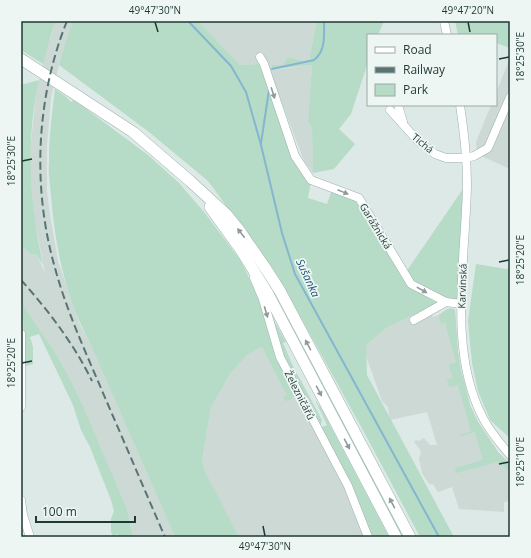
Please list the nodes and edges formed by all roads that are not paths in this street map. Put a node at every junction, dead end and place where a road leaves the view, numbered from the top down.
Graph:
1 (444, 21) edge
2 (447, 34) edge
3 (260, 57) dead end
4 (21, 59) edge
5 (510, 97) edge
6 (398, 106) edge
7 (460, 106) edge
8 (390, 110) dead end
9 (403, 125) junction
10 (466, 158) junction
11 (190, 181) junction
12 (241, 250) junction
13 (446, 302) junction
14 (461, 304) junction
15 (414, 320) dead end
16 (21, 334) edge
17 (21, 406) edge
18 (510, 455) edge
19 (21, 500) edge
20 (30, 537) edge
21 (368, 537) edge
22 (396, 537) edge
23 (410, 537) edge

1 - 2 street
3 -> 13 street, Garážnická
4 - 11 main road
5 - 10 street
6 - 9 street
7 - 10 street, Karvinská
8 - 9 street, Tichá
9 - 10 street, Tichá
10 - 14 street, Karvinská
11 - 12 main road
23 -> 11 main road
12 -> 21 street, Železničářů
12 -> 22 main road
13 - 14 street, Garážnická
13 - 15 street
14 - 18 street, Karvinská
16 - 17 street
19 - 20 street

